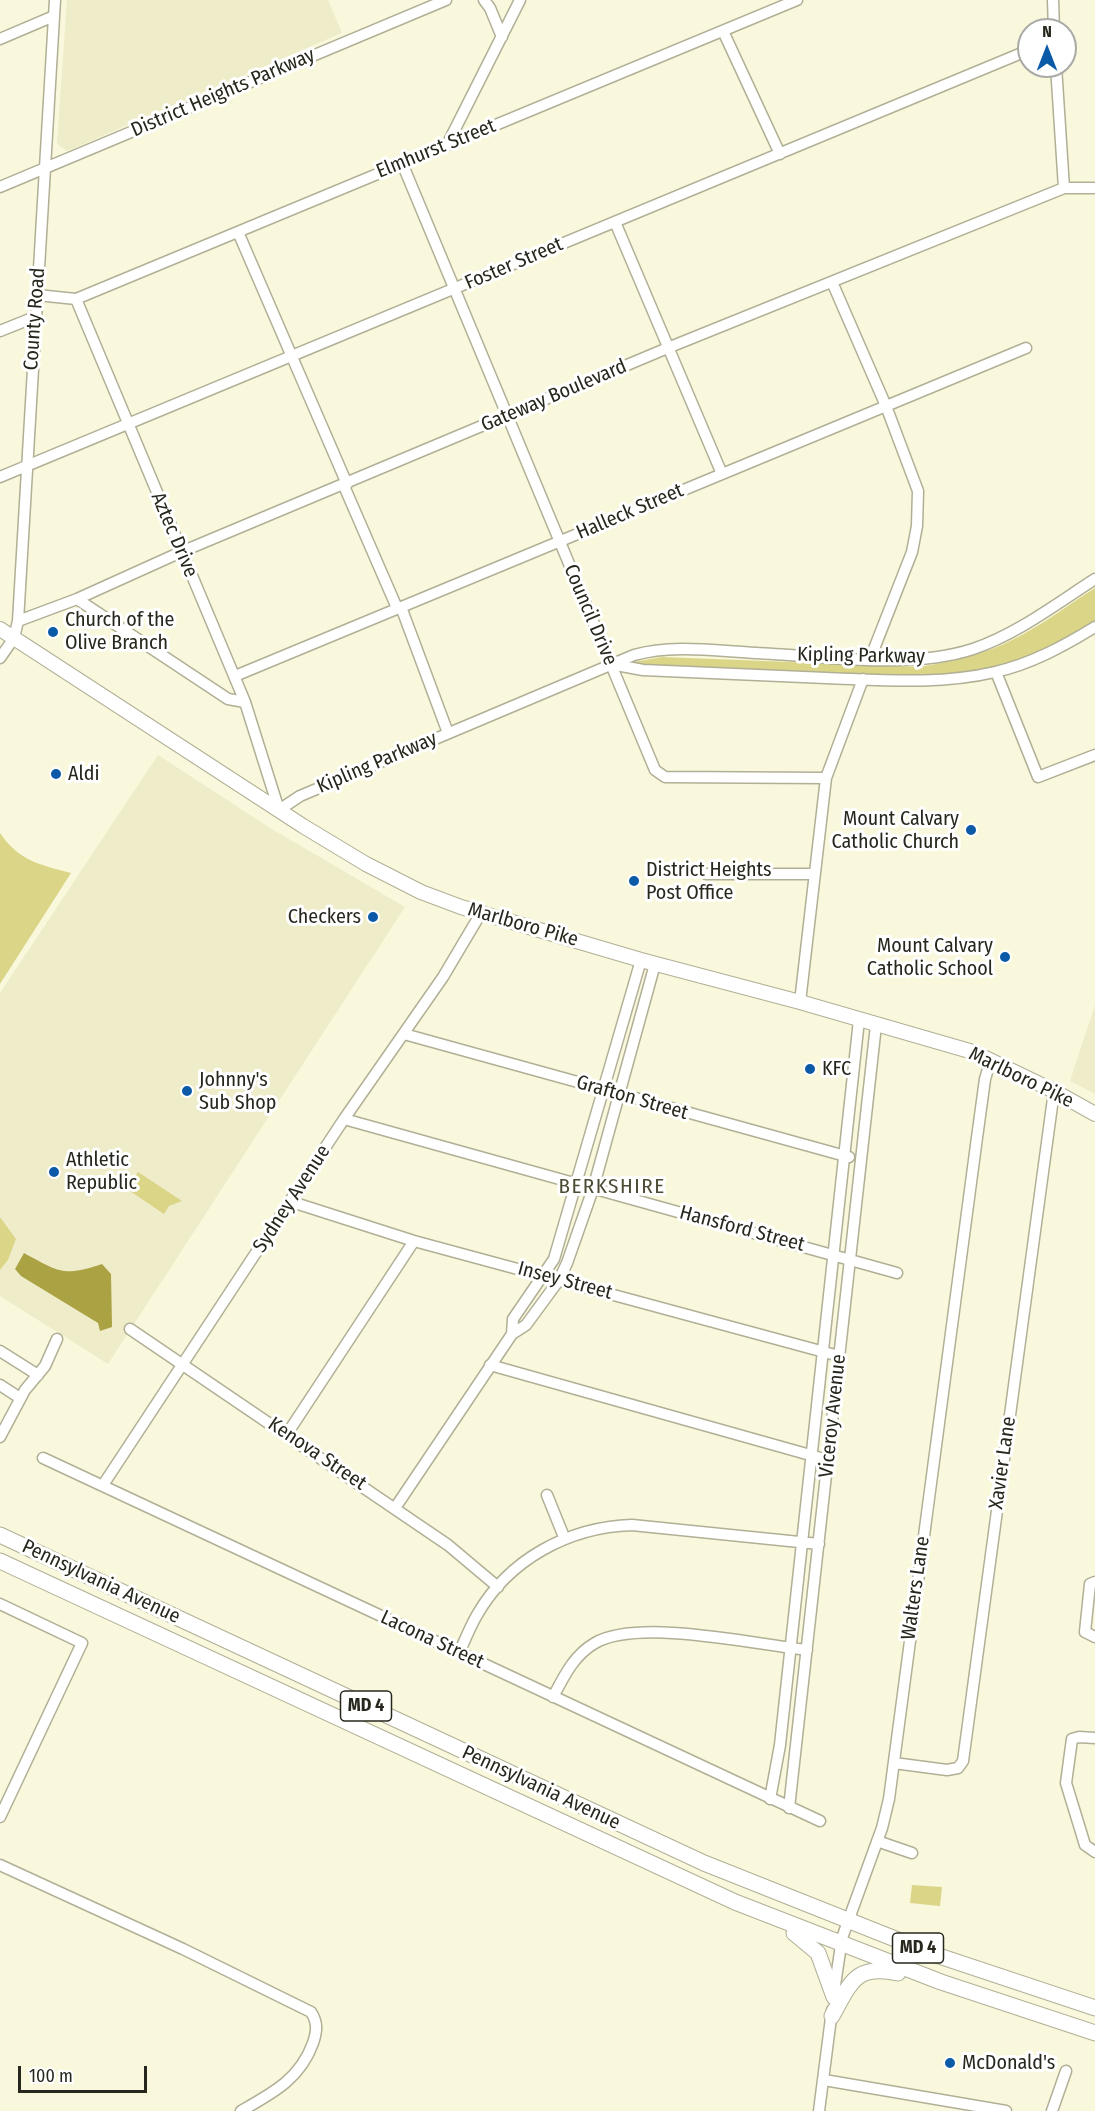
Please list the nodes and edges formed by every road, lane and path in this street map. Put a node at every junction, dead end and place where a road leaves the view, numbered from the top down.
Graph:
1 (55, 0) edge
2 (446, 0) edge
3 (484, 0) edge
4 (520, 0) edge
5 (796, 0) edge
6 (1053, 0) edge
7 (54, 16) junction
8 (1054, 18) edge
9 (723, 31) junction
10 (502, 36) junction
11 (0, 39) edge
12 (1017, 55) edge
13 (1057, 78) edge
14 (448, 143) junction
15 (780, 154) junction
16 (402, 163) junction
17 (45, 168) junction
18 (0, 187) edge
19 (1064, 188) junction
20 (1095, 188) edge
21 (615, 222) junction
22 (238, 232) junction
23 (832, 282) junction
24 (454, 289) junction
25 (37, 295) junction
26 (76, 299) junction
27 (35, 317) junction
28 (0, 331) edge
29 (670, 347) junction
30 (1026, 348) dead end
31 (292, 358) junction
32 (886, 406) junction
33 (507, 416) junction
34 (129, 424) junction
35 (26, 466) junction
36 (722, 474) junction
37 (0, 477) edge
38 (345, 485) junction
39 (559, 541) junction
40 (181, 552) junction
41 (1095, 579) edge
42 (77, 599) junction
43 (399, 608) junction
44 (18, 621) junction
45 (1095, 627) edge
46 (0, 629) edge
47 (14, 638) junction
48 (0, 658) edge
49 (870, 659) junction
50 (610, 664) junction
51 (996, 672) junction
52 (235, 676) junction
53 (862, 679) junction
54 (245, 702) junction
55 (448, 733) junction
56 (1095, 755) edge
57 (826, 778) junction
58 (279, 810) junction
59 (706, 874) dead end
60 (814, 874) junction
61 (481, 914) junction
62 (648, 962) junction
63 (800, 1002) junction
64 (859, 1020) junction
65 (876, 1025) junction
66 (404, 1034) junction
67 (991, 1059) junction
68 (604, 1091) junction
69 (1054, 1091) junction
70 (619, 1095) junction
71 (1095, 1114) edge
72 (344, 1119) junction
73 (844, 1156) junction
74 (860, 1160) junction
75 (577, 1184) junction
76 (593, 1189) junction
77 (292, 1202) junction
78 (414, 1241) junction
79 (834, 1254) junction
80 (850, 1260) junction
81 (897, 1273) dead end
82 (542, 1276) junction
83 (559, 1280) junction
84 (130, 1329) dead end
85 (512, 1334) junction
86 (57, 1339) dead end
87 (0, 1351) edge
88 (822, 1353) junction
89 (839, 1356) junction
90 (182, 1364) junction
91 (490, 1365) junction
92 (38, 1375) junction
93 (0, 1385) edge
94 (20, 1398) junction
95 (287, 1434) junction
96 (0, 1437) edge
97 (811, 1457) junction
98 (44, 1458) dead end
99 (828, 1460) junction
100 (103, 1485) junction
101 (547, 1495) dead end
102 (395, 1508) junction
103 (0, 1535) edge
104 (564, 1538) junction
105 (801, 1542) junction
106 (819, 1544) junction
107 (0, 1561) edge
108 (1095, 1582) edge
109 (498, 1587) junction
110 (0, 1604) edge
111 (1095, 1637) edge
112 (790, 1648) junction
113 (807, 1650) junction
114 (459, 1653) junction
115 (553, 1696) junction
116 (1095, 1738) edge
117 (894, 1763) junction
118 (770, 1799) junction
119 (789, 1808) junction
120 (0, 1817) edge
121 (820, 1821) dead end
122 (877, 1841) junction
123 (1095, 1852) edge
124 (912, 1853) dead end
125 (0, 1865) edge
126 (761, 1912) junction
127 (847, 1922) junction
128 (840, 1944) junction
129 (941, 1982) junction
130 (834, 1997) junction
131 (1095, 2008) edge
132 (832, 2016) junction
133 (1095, 2033) edge
134 (1066, 2071) dead end
135 (824, 2080) junction
136 (241, 2111) edge
137 (819, 2111) edge
138 (1006, 2111) edge
139 (1052, 2111) edge

1 - 7 street, County Road
2 - 17 street, District Heights Parkway
3 - 10 street
4 - 10 street
5 - 9 street, Elmhurst Street
6 - 8 street
7 - 11 street
7 - 17 street, County Road
9 - 14 street, Elmhurst Street
9 - 15 street
10 - 14 street
12 - 15 street, Foster Street
13 - 19 street
14 - 16 street, Elmhurst Street
15 - 21 street, Foster Street
16 - 22 street, Elmhurst Street
16 - 24 street, Council Drive
17 - 18 street, District Heights Parkway
17 - 25 street, County Road
19 - 20 street, Gateway Boulevard
19 - 23 street, Gateway Boulevard
21 - 24 street, Foster Street
21 - 29 street
22 - 26 street, Elmhurst Street
22 - 31 street
23 - 29 street, Gateway Boulevard
23 - 32 street
24 - 31 street, Foster Street
24 - 33 street, Council Drive
25 - 26 street
25 - 27 street, County Road
26 - 34 street, Aztec Drive
27 - 28 street
27 - 35 street, County Road
29 - 33 street, Gateway Boulevard
29 - 36 street
30 - 32 street, Halleck Street
31 - 34 street, Foster Street
31 - 38 street
32 - 36 street, Halleck Street
32 - 49 street
33 - 38 street, Gateway Boulevard
33 - 39 street, Council Drive
34 - 35 street, Foster Street
34 - 40 street, Aztec Drive
35 - 37 street, Foster Street
35 - 44 street, County Road
36 - 39 street, Halleck Street
38 - 40 street, Gateway Boulevard
38 - 43 street
39 - 43 street, Halleck Street
39 - 50 street, Council Drive
40 - 42 street, Gateway Boulevard
40 - 52 street, Aztec Drive
41 - 49 street, Kipling Parkway
42 - 44 street, Gateway Boulevard
42 - 54 street
43 - 52 street, Halleck Street
43 - 55 street
44 - 47 street, County Road
45 - 51 street, Kipling Parkway
46 - 47 main road, Marlboro Pike
47 - 48 street
47 - 58 main road, Marlboro Pike
49 - 50 street, Kipling Parkway
50 - 53 street, Kipling Parkway
50 - 55 street, Kipling Parkway
50 - 57 street, Council Drive
51 - 53 street, Kipling Parkway
51 - 56 street
52 - 54 street, Aztec Drive
53 - 57 street
54 - 58 street, Aztec Drive
55 - 58 street, Kipling Parkway
57 - 60 street
58 - 61 main road, Marlboro Pike
59 - 60 street
60 - 63 street
61 - 62 main road, Marlboro Pike
61 - 66 street, Sydney Avenue
62 - 63 main road, Marlboro Pike
62 - 68 street
62 - 70 street
63 - 64 main road, Marlboro Pike
64 - 65 main road, Marlboro Pike
64 - 73 street, Viceroy Avenue
65 - 67 main road, Marlboro Pike
65 - 74 street, Viceroy Avenue
66 - 68 street, Grafton Street
66 - 72 street, Sydney Avenue
67 - 69 main road, Marlboro Pike
67 - 117 street, Walters Lane
68 - 70 street, Grafton Street
68 - 75 street
69 - 71 main road, Marlboro Pike
69 - 117 street, Xavier Lane
70 - 73 street, Grafton Street
70 - 76 street
72 - 75 street, Hansford Street
72 - 77 street, Sydney Avenue
73 - 74 street, Grafton Street
73 - 79 street, Viceroy Avenue
74 - 80 street, Viceroy Avenue
75 - 76 street, Hansford Street
75 - 82 street
76 - 79 street, Hansford Street
76 - 83 street
77 - 78 street, Insey Street
77 - 90 street, Sydney Avenue
78 - 82 street, Insey Street
78 - 95 street
79 - 80 street, Hansford Street
79 - 88 street, Viceroy Avenue
80 - 81 street, Hansford Street
80 - 89 street, Viceroy Avenue
82 - 83 street, Insey Street
82 - 85 street
83 - 85 street
83 - 88 street, Insey Street
84 - 90 street, Kenova Street
85 - 91 street
86 - 92 street
87 - 92 street
88 - 89 street, Insey Street
88 - 97 street, Viceroy Avenue
89 - 99 street, Viceroy Avenue
90 - 95 street, Kenova Street
90 - 100 street, Sydney Avenue
91 - 97 street
91 - 102 street
92 - 94 street
93 - 94 street
94 - 96 street
95 - 102 street, Kenova Street
97 - 99 street
97 - 105 street, Viceroy Avenue
98 - 100 street, Lacona Street
99 - 106 street, Viceroy Avenue
100 - 114 street, Lacona Street
101 - 104 street
102 - 109 street, Kenova Street
103 - 127 highway, Pennsylvania Avenue / MD 4
104 - 105 street
104 - 109 street
105 - 106 street
105 - 112 street, Viceroy Avenue
106 - 113 street, Viceroy Avenue
107 - 126 highway, Pennsylvania Avenue / MD 4
108 - 111 street
109 - 114 street
110 - 120 street
112 - 113 street
112 - 115 street
112 - 118 street, Viceroy Avenue
113 - 119 street, Viceroy Avenue
114 - 115 street, Lacona Street
115 - 118 street, Lacona Street
116 - 123 street
117 - 122 street, Walters Lane
118 - 119 street, Lacona Street
119 - 121 street, Lacona Street
122 - 124 street
122 - 127 street, Walters Lane
125 - 136 street
126 - 128 highway, Pennsylvania Avenue / MD 4
126 - 130 highway
127 - 128 street, Walters Lane
127 - 131 highway, Pennsylvania Avenue / MD 4
128 - 129 highway, Pennsylvania Avenue / MD 4
128 - 130 street, Walters Lane
129 - 132 highway
129 - 133 highway, Pennsylvania Avenue / MD 4
130 - 132 street, Walters Lane
132 - 135 street, Walters Lane
134 - 139 street
135 - 137 street, Walters Lane
135 - 138 street

